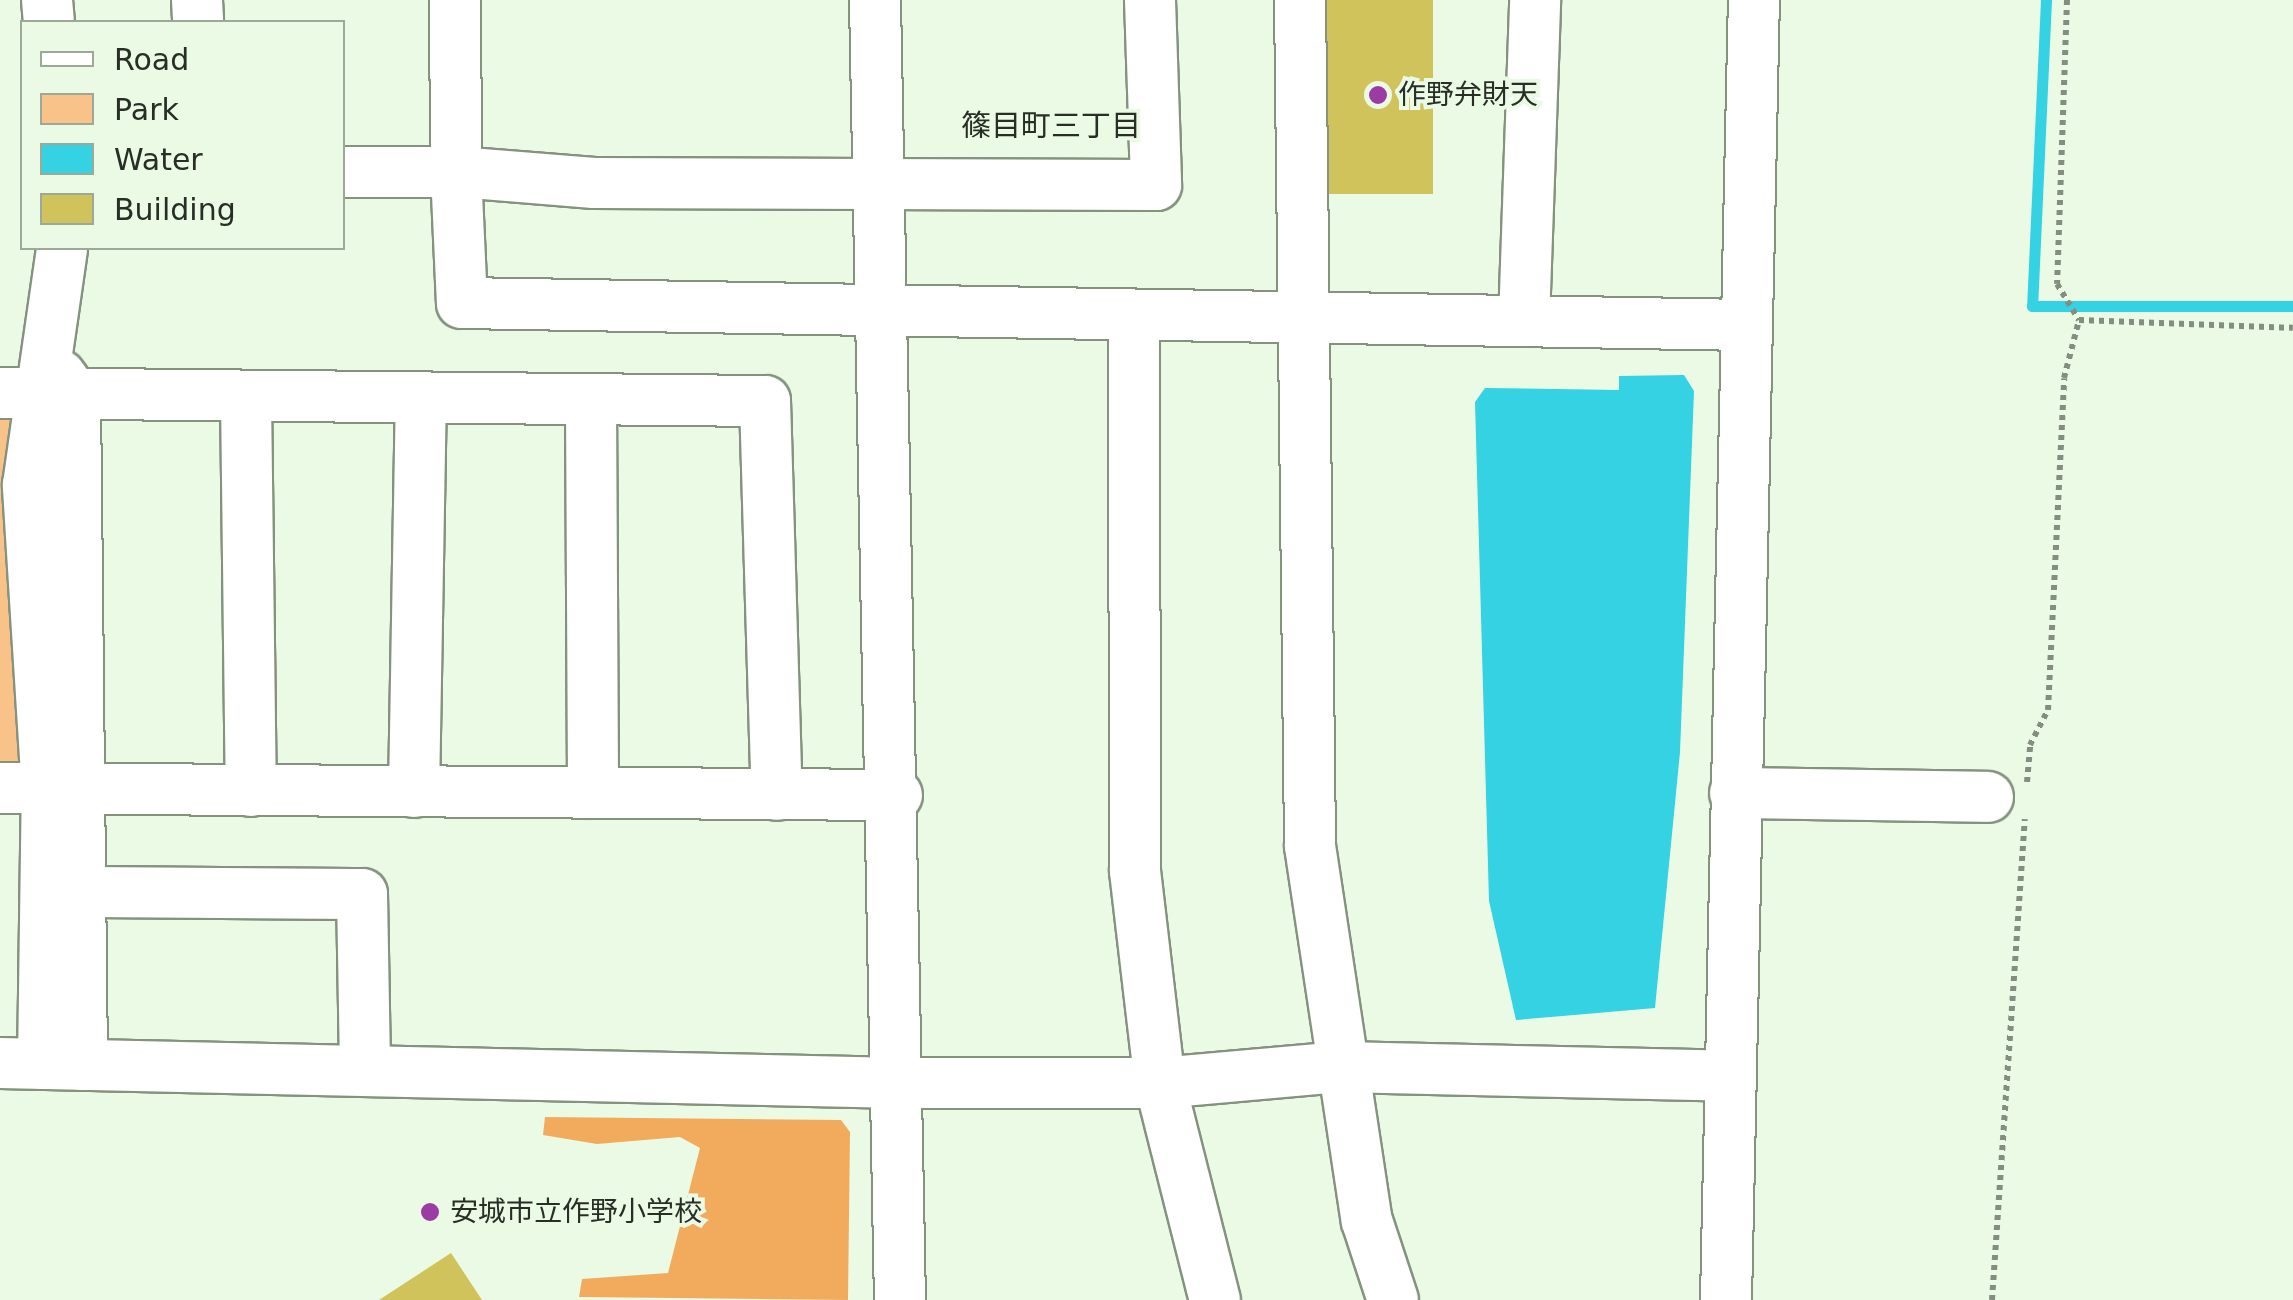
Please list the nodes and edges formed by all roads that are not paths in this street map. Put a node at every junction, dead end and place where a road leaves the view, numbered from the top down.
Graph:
1 (455, 0) edge
2 (875, 0) edge
3 (1150, 0) edge
4 (1300, 0) edge
5 (1535, 0) edge
6 (1754, 0) edge
7 (345, 172) edge
8 (456, 172) junction
9 (880, 179) junction
10 (62, 250) edge
11 (886, 314) junction
12 (1304, 317) junction
13 (1134, 320) junction
14 (1524, 321) junction
15 (1746, 325) junction
16 (44, 390) edge
17 (246, 397) junction
18 (421, 398) junction
19 (591, 400) junction
20 (43, 789) edge
21 (252, 791) junction
22 (414, 792) junction
23 (1735, 793) junction
24 (593, 794) junction
25 (777, 795) junction
26 (897, 796) junction
27 (1988, 797) dead end
28 (82, 892) junction
29 (42, 1064) edge
30 (365, 1067) junction
31 (1341, 1067) junction
32 (1730, 1076) junction
33 (900, 1083) junction
34 (1160, 1083) junction
35 (900, 1300) edge
36 (1216, 1300) edge
37 (1393, 1300) edge
38 (1726, 1300) edge

1 - 8 street
2 - 9 street
3 - 9 street
4 - 12 street
5 - 14 street
6 - 15 street
7 - 8 street
8 - 9 street
8 - 11 street
9 - 11 street
10 - 16 street
11 - 13 street
11 - 26 street
12 - 13 street
12 - 14 street
12 - 31 street
13 - 34 street
14 - 15 street
15 - 23 street
16 - 17 street
16 - 20 street
17 - 18 street
17 - 21 street
18 - 19 street
18 - 22 street
19 - 24 street
19 - 25 street
20 - 21 street
20 - 28 street
20 - 29 street
21 - 22 street
22 - 24 street
23 - 27 street
23 - 32 street
24 - 25 street
25 - 26 street
26 - 33 street
28 - 29 street
28 - 30 street
29 - 30 street
30 - 33 street
31 - 32 street
31 - 34 street
31 - 37 street
32 - 38 street
33 - 34 street
33 - 35 street
34 - 36 street

